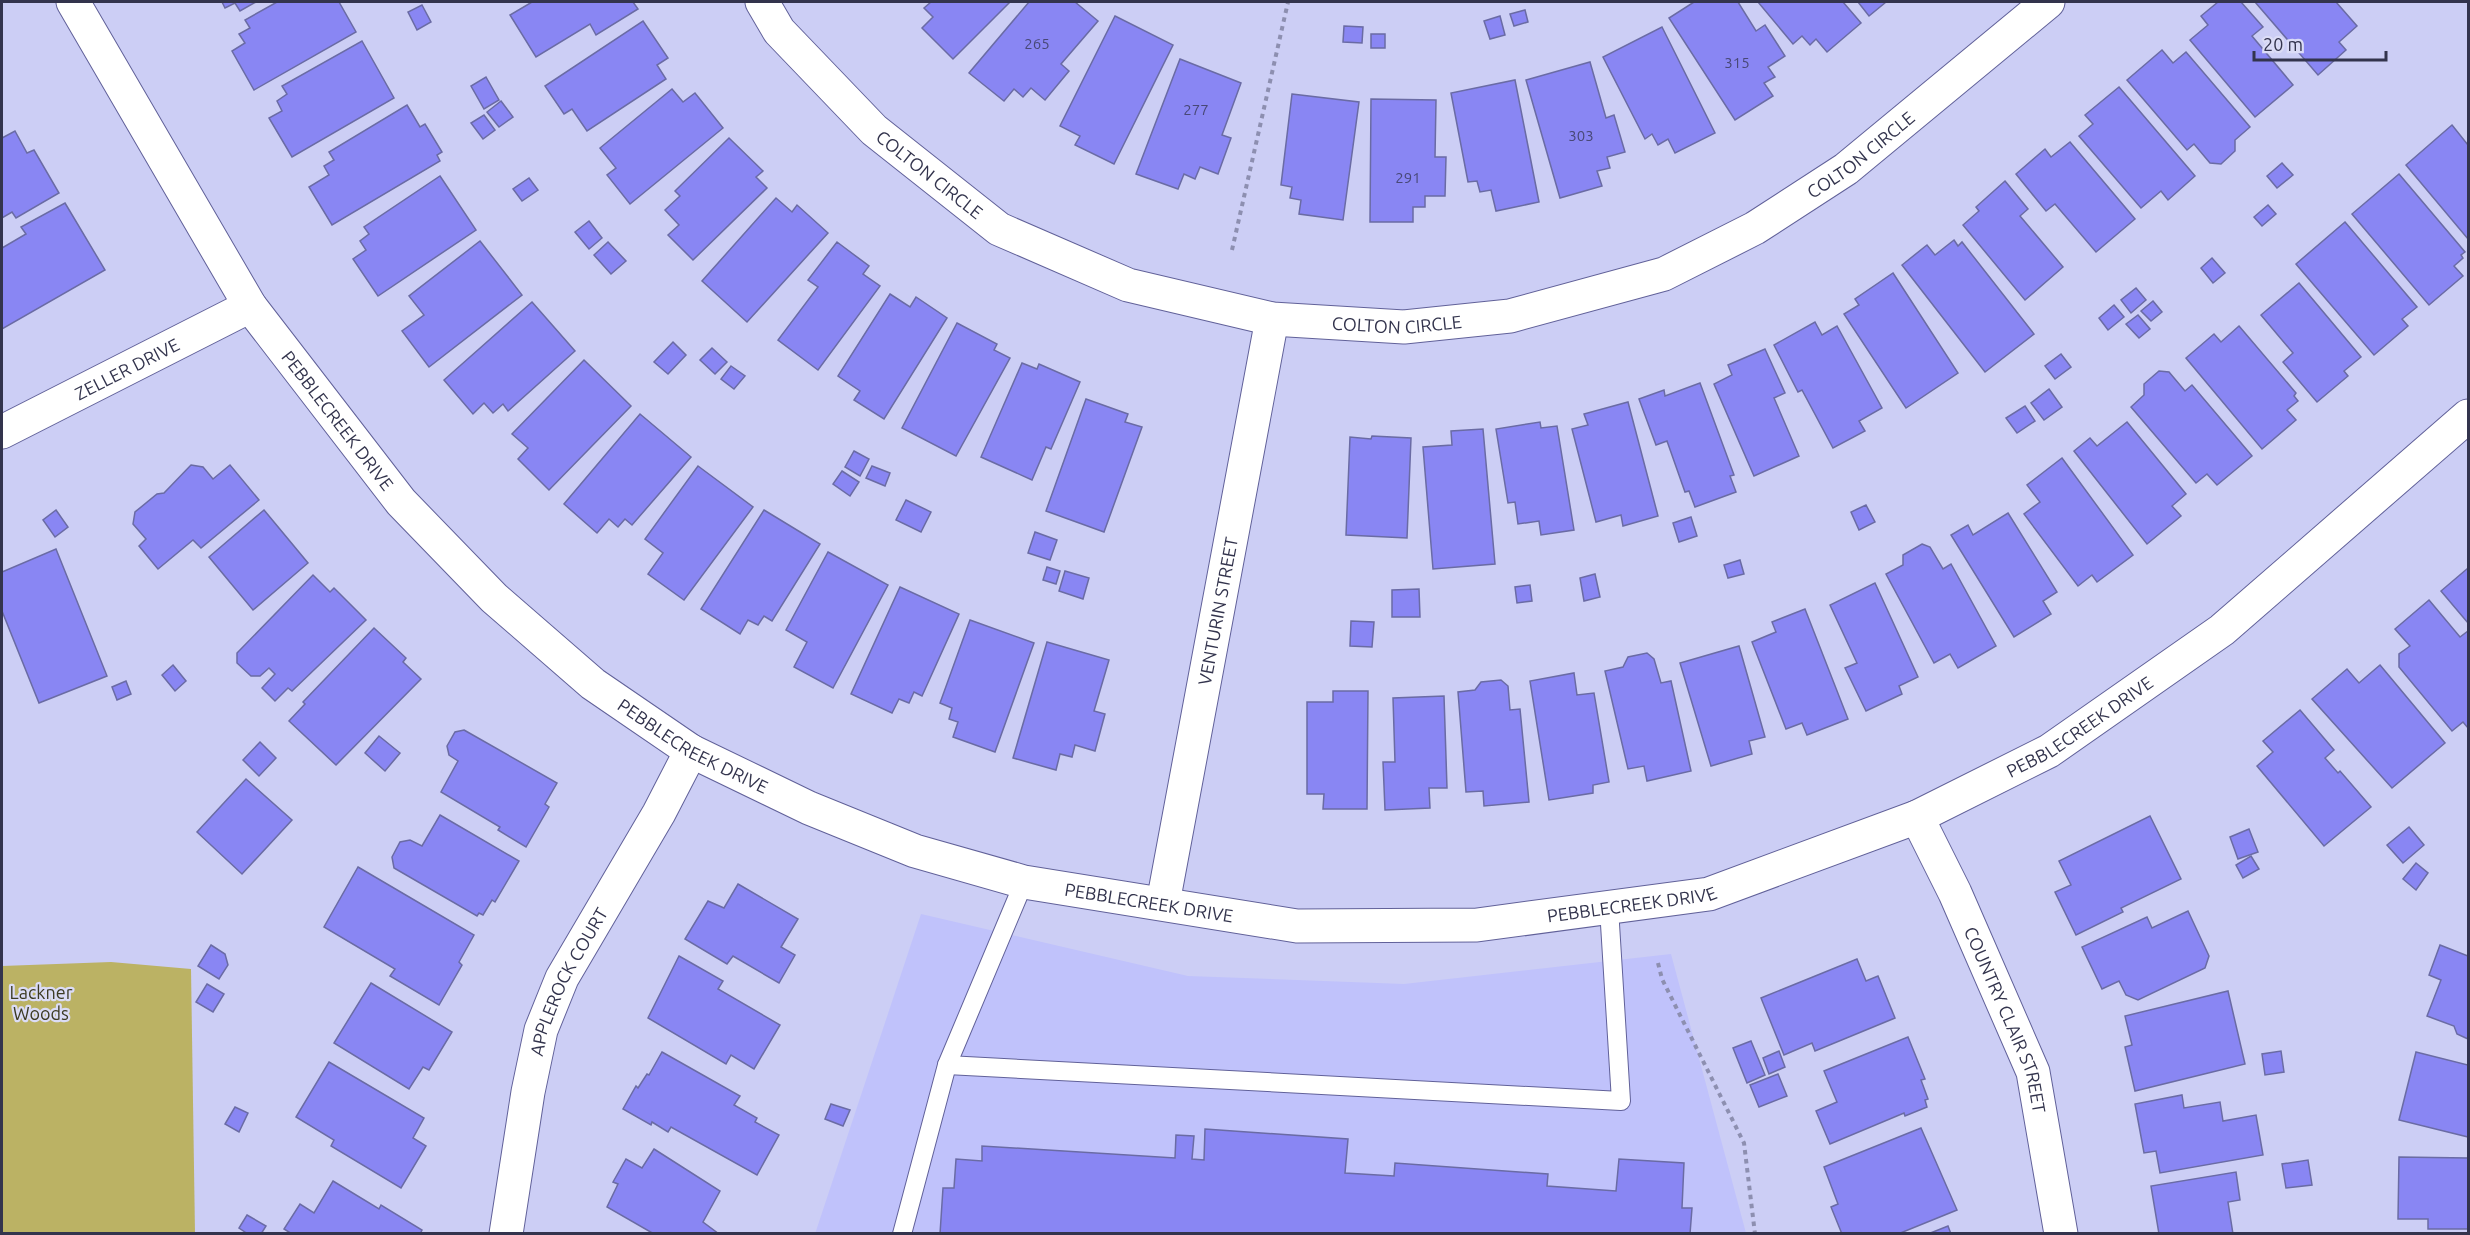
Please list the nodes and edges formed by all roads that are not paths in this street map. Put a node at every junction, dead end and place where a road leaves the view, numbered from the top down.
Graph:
1 (73, 2) edge
2 (762, 2) edge
3 (2048, 2) edge
4 (250, 306) junction
5 (1272, 319) junction
6 (2469, 417) edge
7 (2, 432) edge
8 (691, 751) junction
9 (1917, 817) junction
10 (1024, 882) junction
11 (1163, 903) junction
12 (1609, 908) junction
13 (947, 1065) junction
14 (506, 1233) edge
15 (902, 1233) edge
16 (2061, 1233) edge

1 - 4 street, PEBBLECREEK DRIVE
2 - 5 street, COLTON CIRCLE
3 - 5 street, COLTON CIRCLE
4 - 7 street, ZELLER DRIVE
4 - 8 street, PEBBLECREEK DRIVE
5 - 11 street, VENTURIN STREET
6 - 9 street, PEBBLECREEK DRIVE
8 - 10 street, PEBBLECREEK DRIVE
8 - 14 street, APPLEROCK COURT
9 - 12 street, PEBBLECREEK DRIVE
9 - 16 street, COUNTRY CLAIR STREET
10 - 11 street, PEBBLECREEK DRIVE
10 - 13 lane
11 - 12 street, PEBBLECREEK DRIVE
12 - 13 lane
13 - 15 lane

